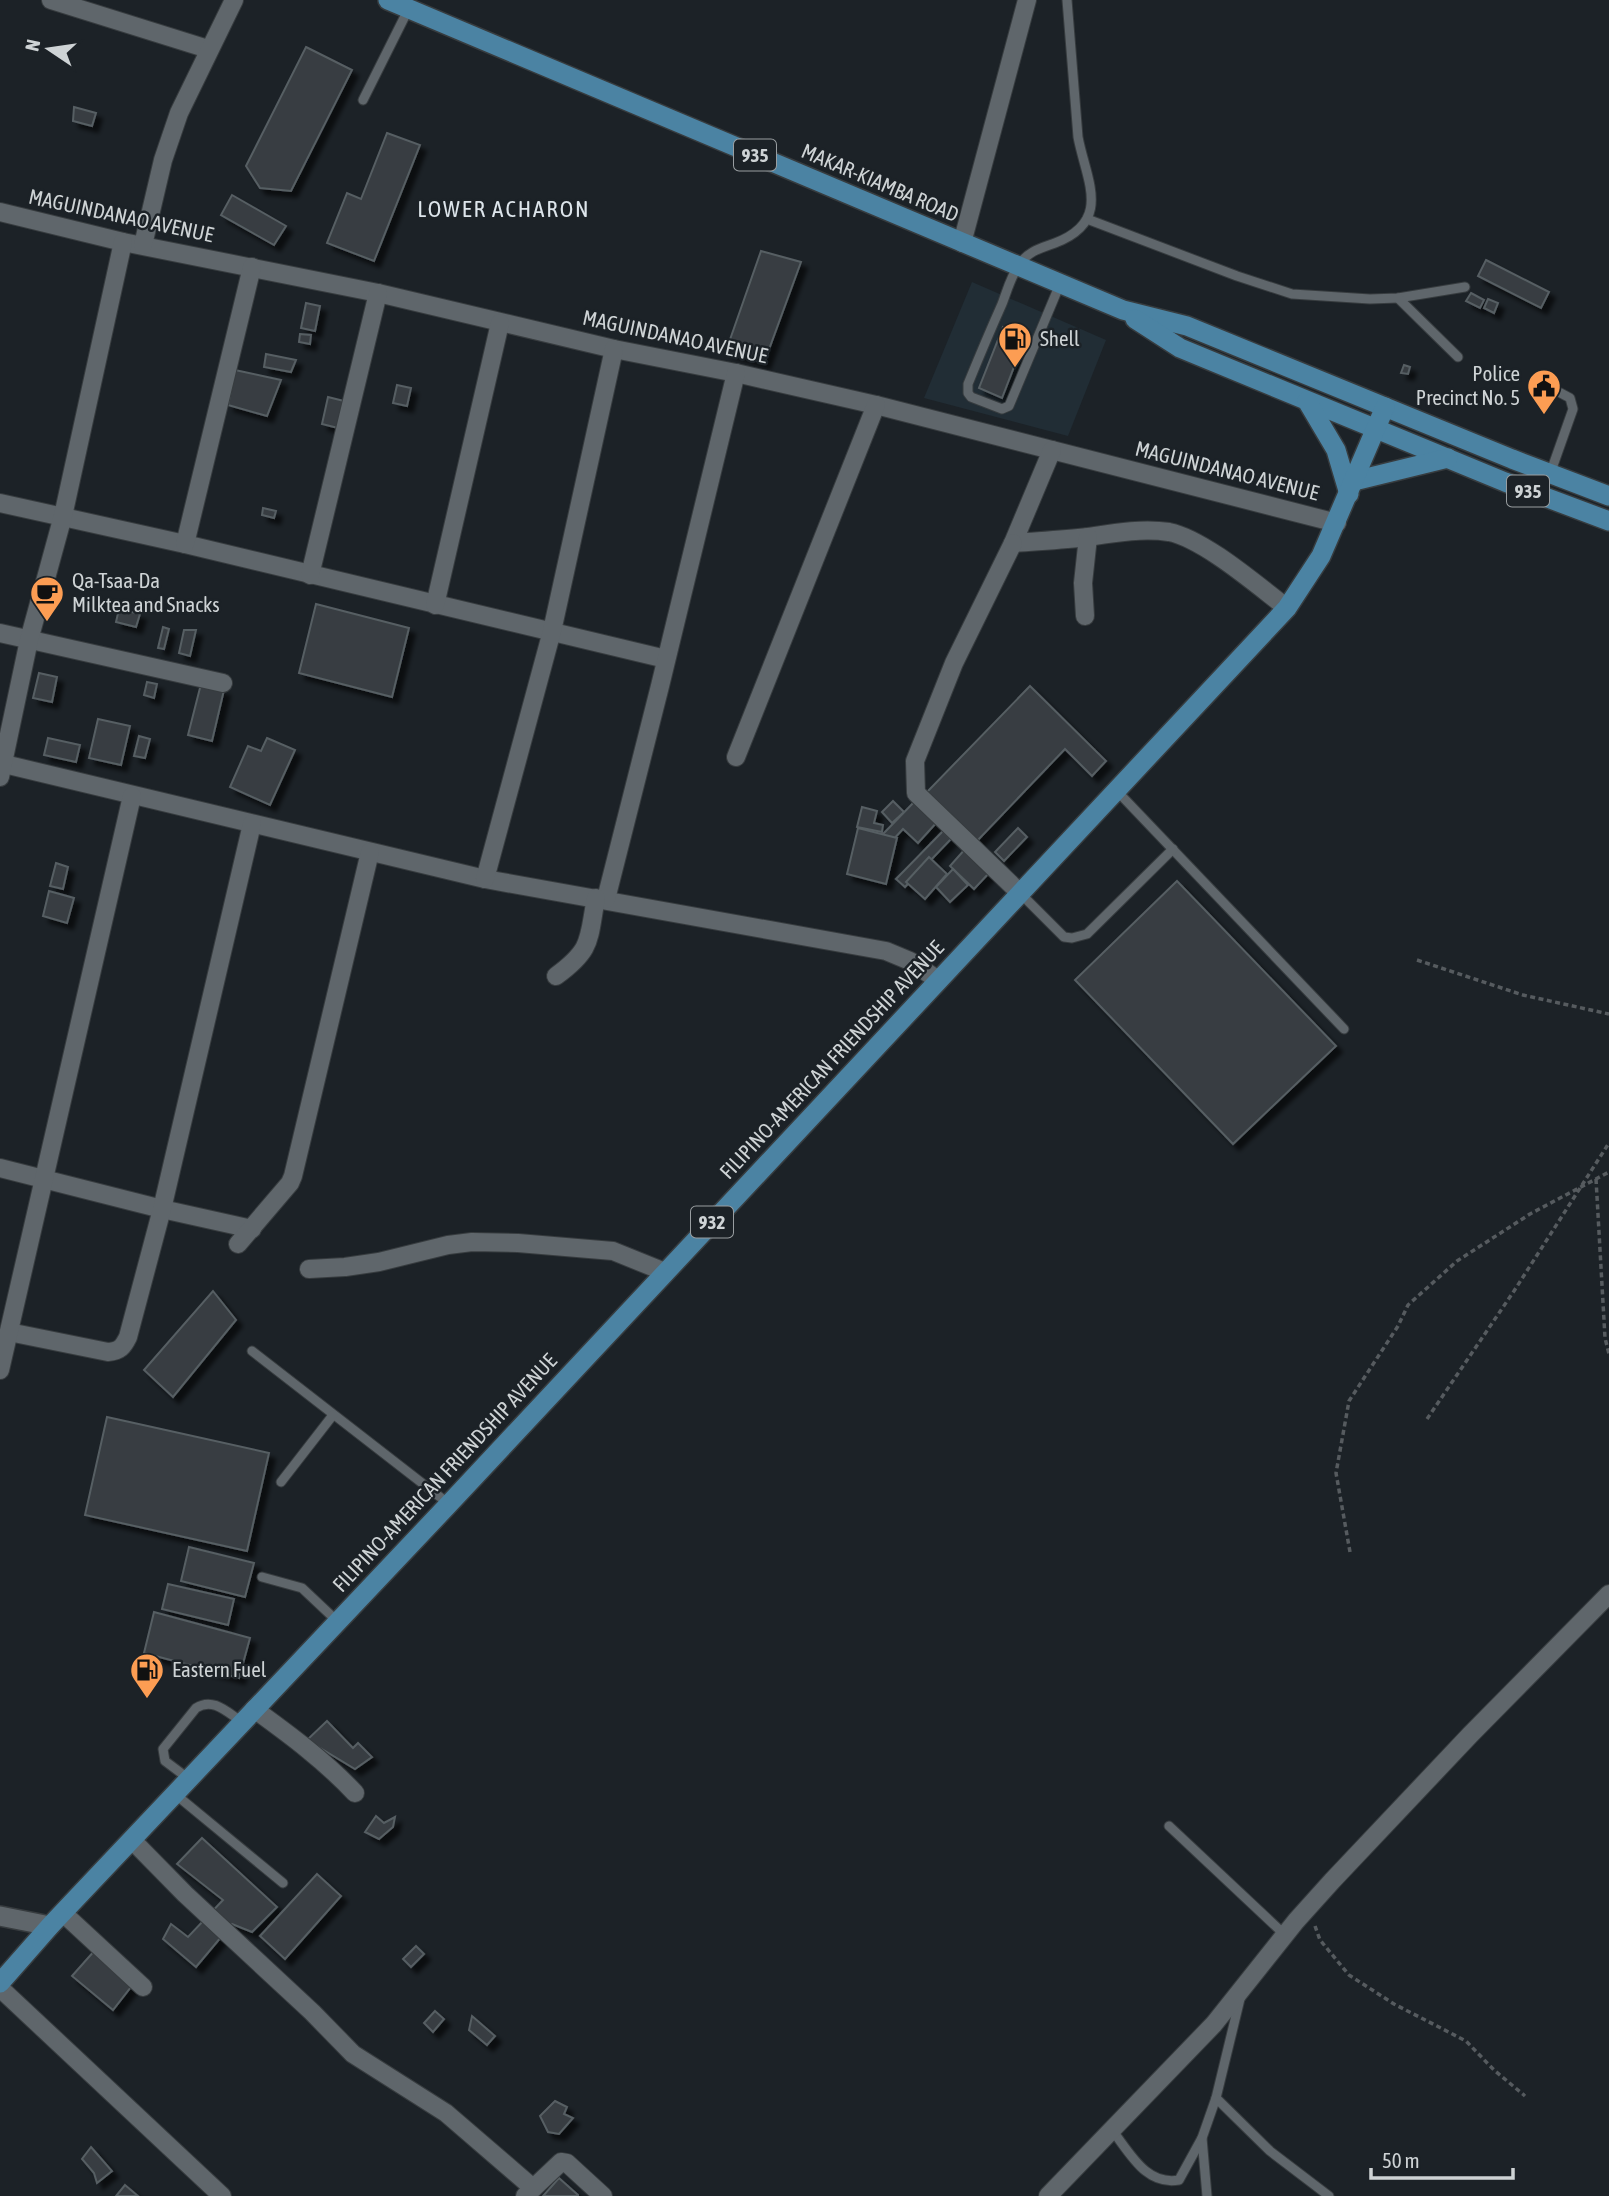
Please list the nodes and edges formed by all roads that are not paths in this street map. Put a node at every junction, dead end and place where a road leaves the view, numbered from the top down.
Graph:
1 (51, 0) edge
2 (234, 0) edge
3 (388, 0) edge
4 (1027, 0) edge
5 (1067, 0) edge
6 (421, 8) edge
7 (208, 49) junction
8 (363, 100) dead end
9 (0, 212) edge
10 (1087, 219) junction
11 (123, 242) junction
12 (962, 243) junction
13 (143, 245) junction
14 (1018, 266) junction
15 (252, 267) junction
16 (1060, 284) junction
17 (1465, 287) dead end
18 (378, 293) junction
19 (1398, 298) junction
20 (1122, 310) junction
21 (500, 323) junction
22 (614, 349) junction
23 (1458, 357) dead end
24 (736, 373) junction
25 (1555, 390) dead end
26 (1307, 401) junction
27 (876, 405) junction
28 (1385, 407) junction
29 (1376, 428) junction
30 (1052, 450) junction
31 (1448, 458) junction
32 (1550, 474) junction
33 (1351, 488) junction
34 (1609, 496) edge
35 (0, 503) edge
36 (63, 516) junction
37 (1609, 521) edge
38 (1337, 523) junction
39 (1088, 537) junction
40 (1013, 543) junction
41 (186, 544) junction
42 (310, 575) junction
43 (435, 605) junction
44 (1287, 608) junction
45 (1084, 616) dead end
46 (552, 631) junction
47 (0, 633) edge
48 (29, 640) junction
49 (666, 659) junction
50 (223, 683) dead end
51 (736, 757) dead end
52 (1, 768) edge
53 (1117, 791) junction
54 (132, 796) junction
55 (252, 824) junction
56 (1173, 849) junction
57 (370, 852) junction
58 (485, 879) junction
59 (1020, 893) junction
60 (601, 898) junction
61 (556, 976) dead end
62 (937, 980) junction
63 (1344, 1029) dead end
64 (0, 1168) edge
65 (43, 1179) junction
66 (162, 1209) junction
67 (252, 1229) junction
68 (238, 1244) dead end
69 (309, 1269) dead end
70 (665, 1272) junction
71 (9, 1332) junction
72 (252, 1351) dead end
73 (0, 1370) edge
74 (333, 1415) junction
75 (281, 1482) dead end
76 (449, 1504) junction
77 (261, 1577) dead end
78 (1609, 1594) edge
79 (337, 1621) junction
80 (248, 1716) junction
81 (189, 1779) junction
82 (355, 1793) dead end
83 (175, 1794) junction
84 (1169, 1826) dead end
85 (132, 1840) junction
86 (283, 1883) dead end
87 (0, 1916) edge
88 (57, 1920) junction
89 (1285, 1935) junction
90 (0, 1983) edge
91 (144, 1987) dead end
92 (1242, 1987) junction
93 (0, 1988) edge
94 (1216, 2098) junction
95 (1112, 2130) junction
96 (1202, 2138) junction
97 (529, 2192) edge
98 (222, 2196) edge
99 (603, 2196) edge
100 (1048, 2196) edge
101 (1207, 2196) edge
102 (1329, 2196) edge

1 - 7 street
2 - 7 street
3 - 6 main road, MAKAR-KIAMBA ROAD / 935
4 - 12 street
5 - 10 lane
6 - 8 lane
6 - 12 main road, MAKAR-KIAMBA ROAD / 935
7 - 13 street
9 - 11 street, MAGUINDANAO AVENUE
10 - 14 lane
10 - 19 lane
11 - 13 street, MAGUINDANAO AVENUE
11 - 36 street
12 - 14 main road, MAKAR-KIAMBA ROAD / 935
13 - 15 street, MAGUINDANAO AVENUE
14 - 16 main road, MAKAR-KIAMBA ROAD / 935
14 - 16 lane
15 - 18 street, MAGUINDANAO AVENUE
15 - 41 street
16 - 20 main road, MAKAR-KIAMBA ROAD / 935
17 - 19 lane
18 - 21 street, MAGUINDANAO AVENUE
18 - 42 street
19 - 23 lane
20 - 26 main road, MAKAR-KIAMBA ROAD / 935
20 - 28 main road, MAKAR-KIAMBA ROAD / 935
21 - 22 street, MAGUINDANAO AVENUE
21 - 43 street
22 - 24 street, MAGUINDANAO AVENUE
22 - 46 street
24 - 27 street, MAGUINDANAO AVENUE
24 - 49 street
25 - 32 lane
26 - 29 main road, MAKAR-KIAMBA ROAD / 935
26 - 33 main road
27 - 30 street, MAGUINDANAO AVENUE
27 - 51 street
28 - 29 main road, FILIPINO-AMERICAN FRIENDSHIP AVENUE / 932
28 - 32 main road, MAKAR-KIAMBA ROAD / 935
29 - 31 main road, MAKAR-KIAMBA ROAD / 935
29 - 33 main road, FILIPINO-AMERICAN FRIENDSHIP AVENUE / 932
30 - 38 street, MAGUINDANAO AVENUE
30 - 40 street
31 - 33 main road
31 - 37 main road, MAKAR-KIAMBA ROAD / 935
32 - 34 main road, MAKAR-KIAMBA ROAD / 935
33 - 38 main road, FILIPINO-AMERICAN FRIENDSHIP AVENUE / 932
35 - 36 street
36 - 41 street
36 - 48 street
38 - 44 main road, FILIPINO-AMERICAN FRIENDSHIP AVENUE / 932
39 - 40 street
39 - 44 street
39 - 45 street
40 - 59 street
41 - 42 street
42 - 43 street
43 - 46 street
44 - 53 main road, FILIPINO-AMERICAN FRIENDSHIP AVENUE / 932
46 - 49 street
46 - 58 street
47 - 48 street
48 - 50 street
48 - 52 street
49 - 60 street
52 - 54 street
53 - 56 lane
53 - 59 main road, FILIPINO-AMERICAN FRIENDSHIP AVENUE / 932
54 - 55 street
54 - 65 street
55 - 57 street
55 - 66 street
56 - 59 lane
56 - 63 lane
57 - 58 street
57 - 67 street
58 - 60 street
59 - 62 main road, FILIPINO-AMERICAN FRIENDSHIP AVENUE / 932
60 - 61 street
60 - 62 street
62 - 70 main road, FILIPINO-AMERICAN FRIENDSHIP AVENUE / 932
64 - 65 street
65 - 66 street
65 - 71 street
66 - 67 street
66 - 71 street
67 - 68 street
69 - 70 street
70 - 76 main road, FILIPINO-AMERICAN FRIENDSHIP AVENUE / 932
71 - 73 street
72 - 74 lane
74 - 75 lane
74 - 76 lane
76 - 79 main road, FILIPINO-AMERICAN FRIENDSHIP AVENUE / 932
77 - 79 lane
78 - 89 street
79 - 80 main road, FILIPINO-AMERICAN FRIENDSHIP AVENUE / 932
80 - 81 main road, FILIPINO-AMERICAN FRIENDSHIP AVENUE / 932
80 - 81 lane
80 - 82 street
81 - 83 main road, FILIPINO-AMERICAN FRIENDSHIP AVENUE / 932
83 - 85 main road, FILIPINO-AMERICAN FRIENDSHIP AVENUE / 932
83 - 86 lane
84 - 89 lane
85 - 88 main road, FILIPINO-AMERICAN FRIENDSHIP AVENUE / 932
85 - 97 street
87 - 88 street
88 - 90 main road, FILIPINO-AMERICAN FRIENDSHIP AVENUE / 932
88 - 91 street
89 - 92 street
92 - 94 lane
92 - 95 street
93 - 98 street
94 - 96 lane
94 - 102 lane
95 - 96 lane
95 - 100 street
96 - 101 lane
97 - 99 street

